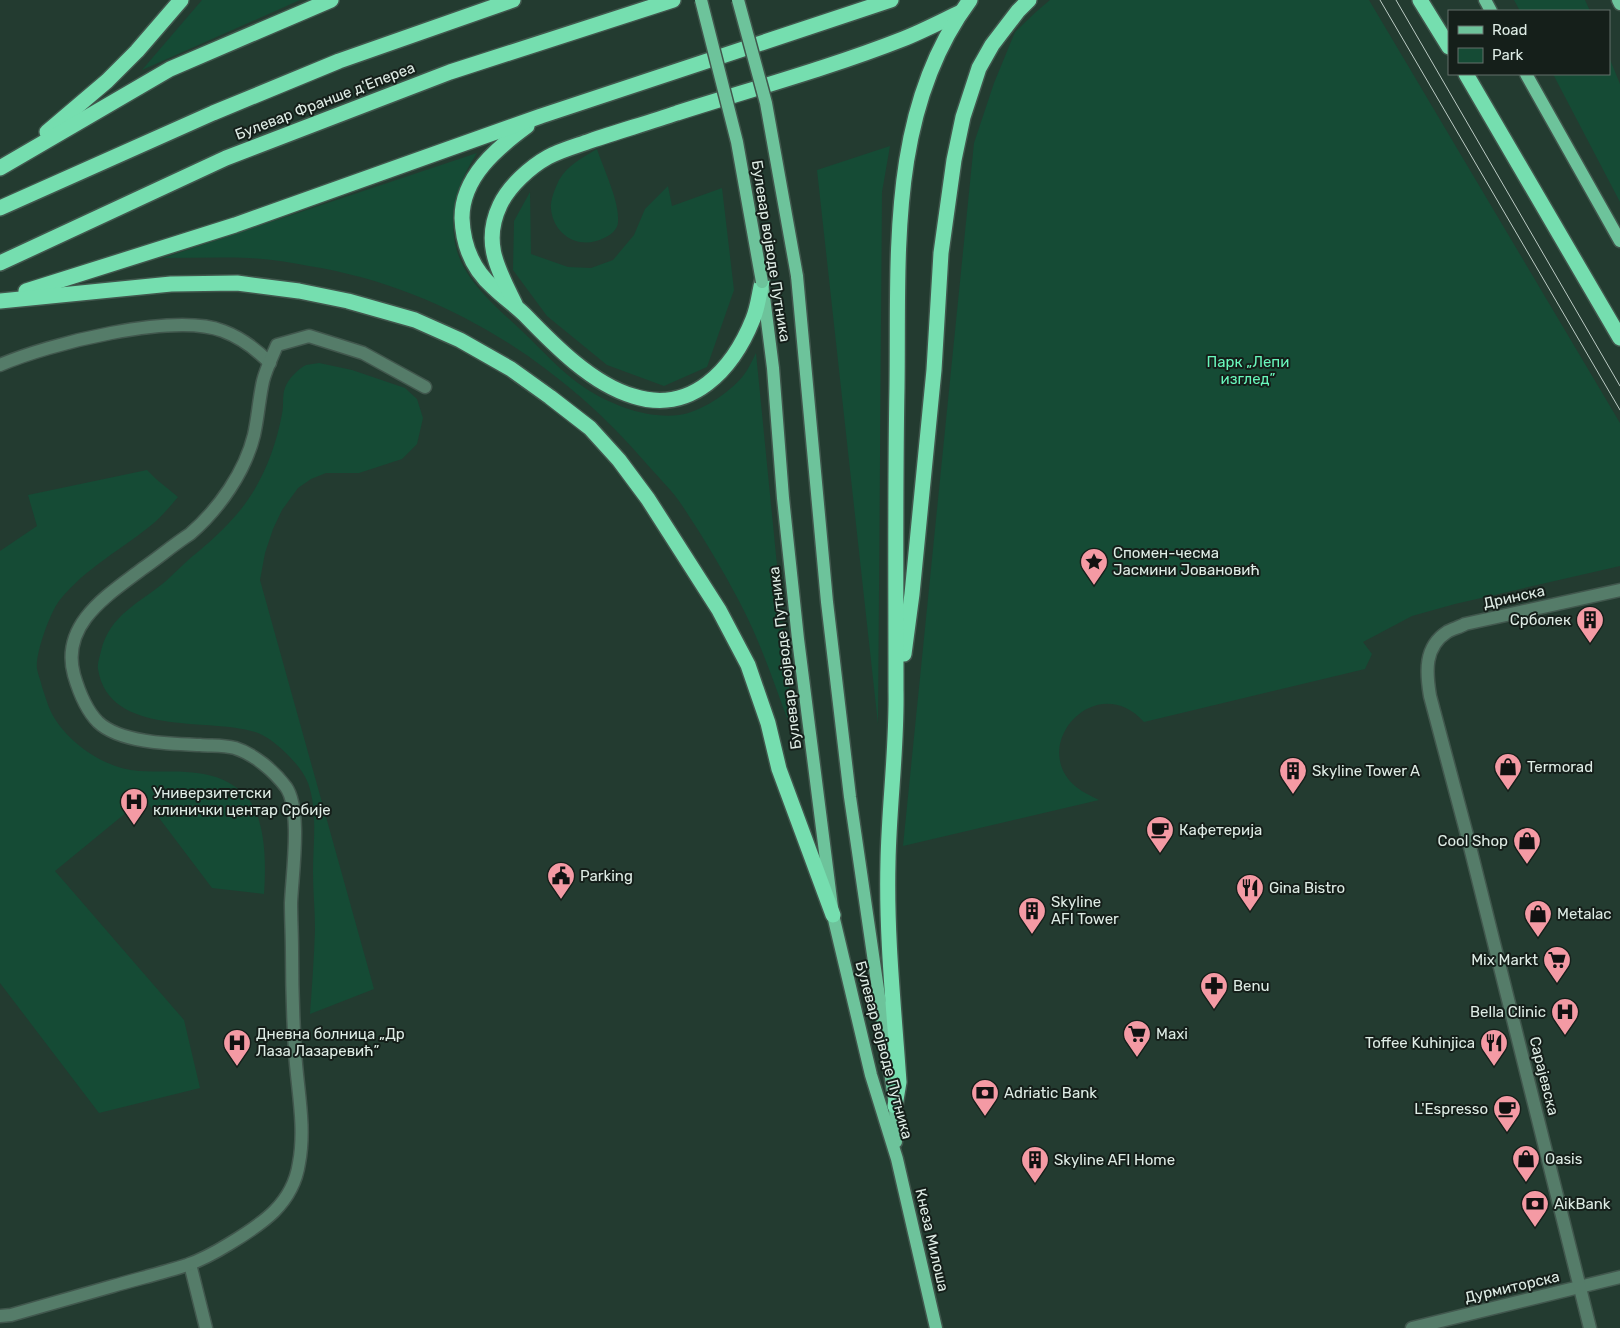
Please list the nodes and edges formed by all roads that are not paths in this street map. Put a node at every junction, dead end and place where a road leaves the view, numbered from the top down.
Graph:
1 (181, 0) edge
2 (331, 0) edge
3 (513, 0) edge
4 (673, 0) edge
5 (702, 0) edge
6 (738, 0) edge
7 (891, 0) edge
8 (1029, 0) edge
9 (1420, 0) edge
10 (1618, 0) edge
11 (1620, 4) edge
12 (966, 6) edge
13 (1448, 45) edge
14 (1467, 75) edge
15 (1527, 75) edge
16 (542, 116) junction
17 (18, 158) junction
18 (0, 168) edge
19 (0, 208) edge
20 (1620, 240) edge
21 (0, 263) edge
22 (762, 282) junction
23 (0, 300) edge
24 (515, 304) junction
25 (1620, 338) edge
26 (270, 363) junction
27 (0, 365) edge
28 (425, 387) dead end
29 (1620, 590) edge
30 (1428, 656) joint
31 (896, 705) junction
32 (833, 915) junction
33 (894, 1106) junction
34 (896, 1159) junction
35 (190, 1264) junction
36 (1620, 1277) edge
37 (1580, 1287) junction
38 (0, 1316) edge
39 (206, 1328) edge
40 (936, 1328) edge
41 (1412, 1328) edge
42 (1590, 1328) edge

1 - 17 highway
2 - 17 highway
3 - 19 highway, Булевар Франше д'Епереа
4 - 21 highway, Булевар Франше д'Епереа
5 - 22 main road, Булевар војводе Путника, bridge
6 - 33 main road, Булевар војводе Путника, bridge
7 - 16 highway
8 - 31 highway
9 - 13 highway
10 - 11 main road
12 - 24 highway, bridge
12 - 31 highway
14 - 25 highway
15 - 20 main road
16 - 23 highway
16 - 24 highway
17 - 18 highway
22 - 24 highway
22 - 32 main road, Булевар војводе Путника
23 - 32 highway
26 - 27 street
26 - 28 street
26 - 35 street
29 - 30 street, Дринска
30 - 37 street, Сарајевска
31 - 33 highway
32 - 34 main road, Булевар војводе Путника
33 - 34 main road, Булевар војводе Путника
34 - 40 main road, Кнеза Милоша
35 - 38 street
35 - 39 street
36 - 37 street, Дурмиторска
37 - 41 street, Дурмиторска
37 - 42 street, Сарајевска

